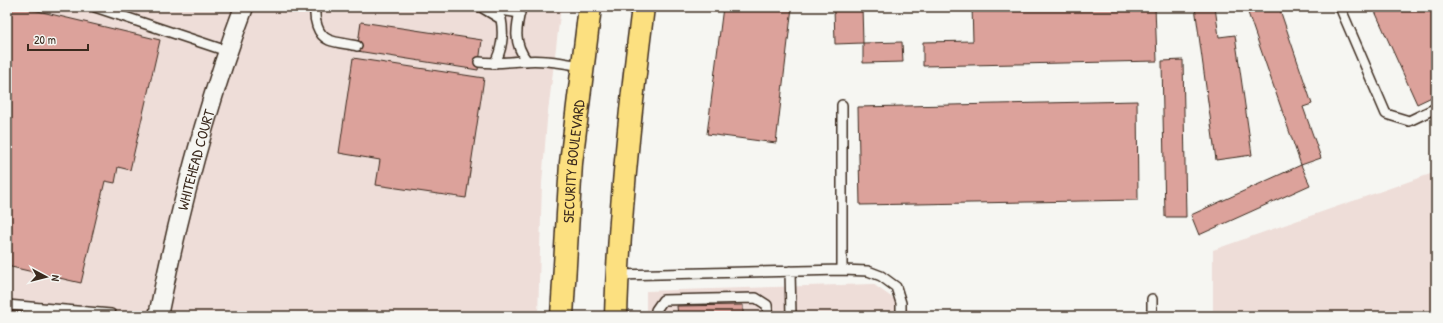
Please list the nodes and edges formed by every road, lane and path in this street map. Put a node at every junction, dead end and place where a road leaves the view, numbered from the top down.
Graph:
1 (95, 7) edge
2 (244, 7) edge
3 (315, 7) edge
4 (590, 7) edge
5 (643, 7) edge
6 (1340, 7) edge
7 (521, 10) edge
8 (357, 46) dead end
9 (228, 51) junction
10 (527, 60) junction
11 (479, 62) dead end
12 (494, 64) junction
13 (582, 66) junction
14 (842, 105) dead end
15 (1436, 108) edge
16 (842, 270) junction
17 (790, 271) junction
18 (617, 275) junction
19 (1152, 299) dead end
20 (7, 305) edge
21 (112, 314) dead end
22 (158, 316) edge
23 (562, 316) edge
24 (616, 316) edge
25 (656, 316) edge
26 (768, 316) edge
27 (791, 316) edge
28 (901, 316) edge
29 (1152, 316) edge

1 - 9 lane
2 - 9 street, WHITEHEAD COURT
3 - 8 lane
4 - 13 main road, SECURITY BOULEVARD
5 - 18 main road
6 - 15 lane
7 - 10 lane
7 - 12 lane
9 - 22 street, WHITEHEAD COURT
10 - 12 lane
10 - 13 lane
11 - 12 lane
13 - 23 main road, SECURITY BOULEVARD
14 - 16 lane
16 - 17 lane
16 - 28 lane
17 - 18 lane
17 - 27 lane
18 - 24 main road
19 - 29 lane
20 - 21 lane
25 - 26 lane

